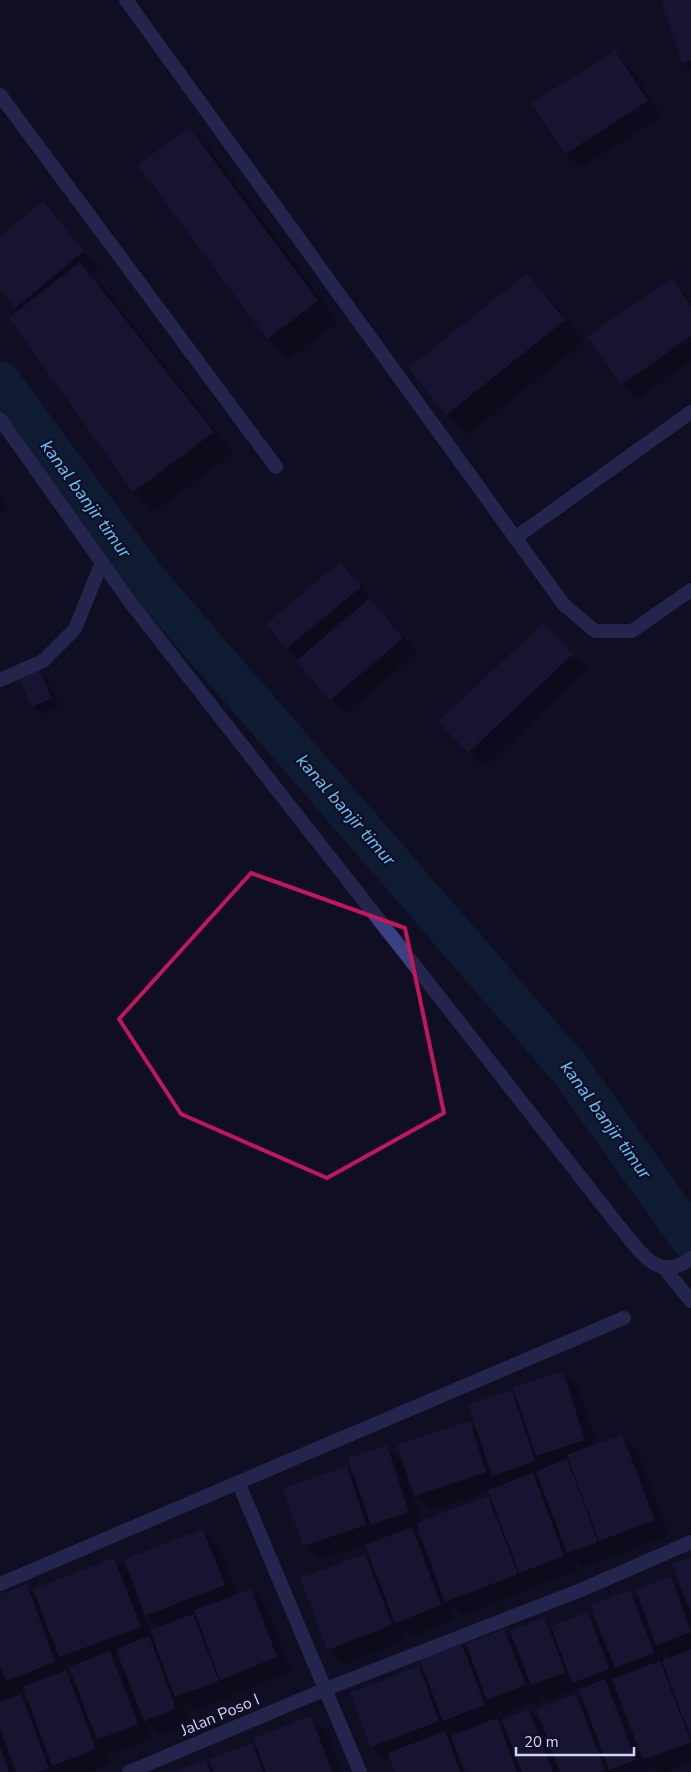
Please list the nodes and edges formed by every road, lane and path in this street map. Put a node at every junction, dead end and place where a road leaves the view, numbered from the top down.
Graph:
1 (126, 0) edge
2 (0, 95) edge
3 (691, 412) edge
4 (0, 419) edge
5 (276, 467) dead end
6 (515, 538) junction
7 (102, 562) junction
8 (691, 590) edge
9 (0, 680) edge
10 (691, 1258) edge
11 (665, 1268) junction
12 (691, 1301) edge
13 (624, 1318) dead end
14 (238, 1482) junction
15 (691, 1542) edge
16 (0, 1584) edge
17 (326, 1689) junction
18 (128, 1772) edge
19 (360, 1772) edge

1 - 6 street
2 - 5 street
3 - 6 street
4 - 7 street
6 - 8 street
7 - 9 street
7 - 11 street
10 - 11 street
11 - 12 street
13 - 14 street
14 - 16 street
14 - 17 street
15 - 17 street, Jalan Poso I
17 - 18 street, Jalan Poso I
17 - 19 street

